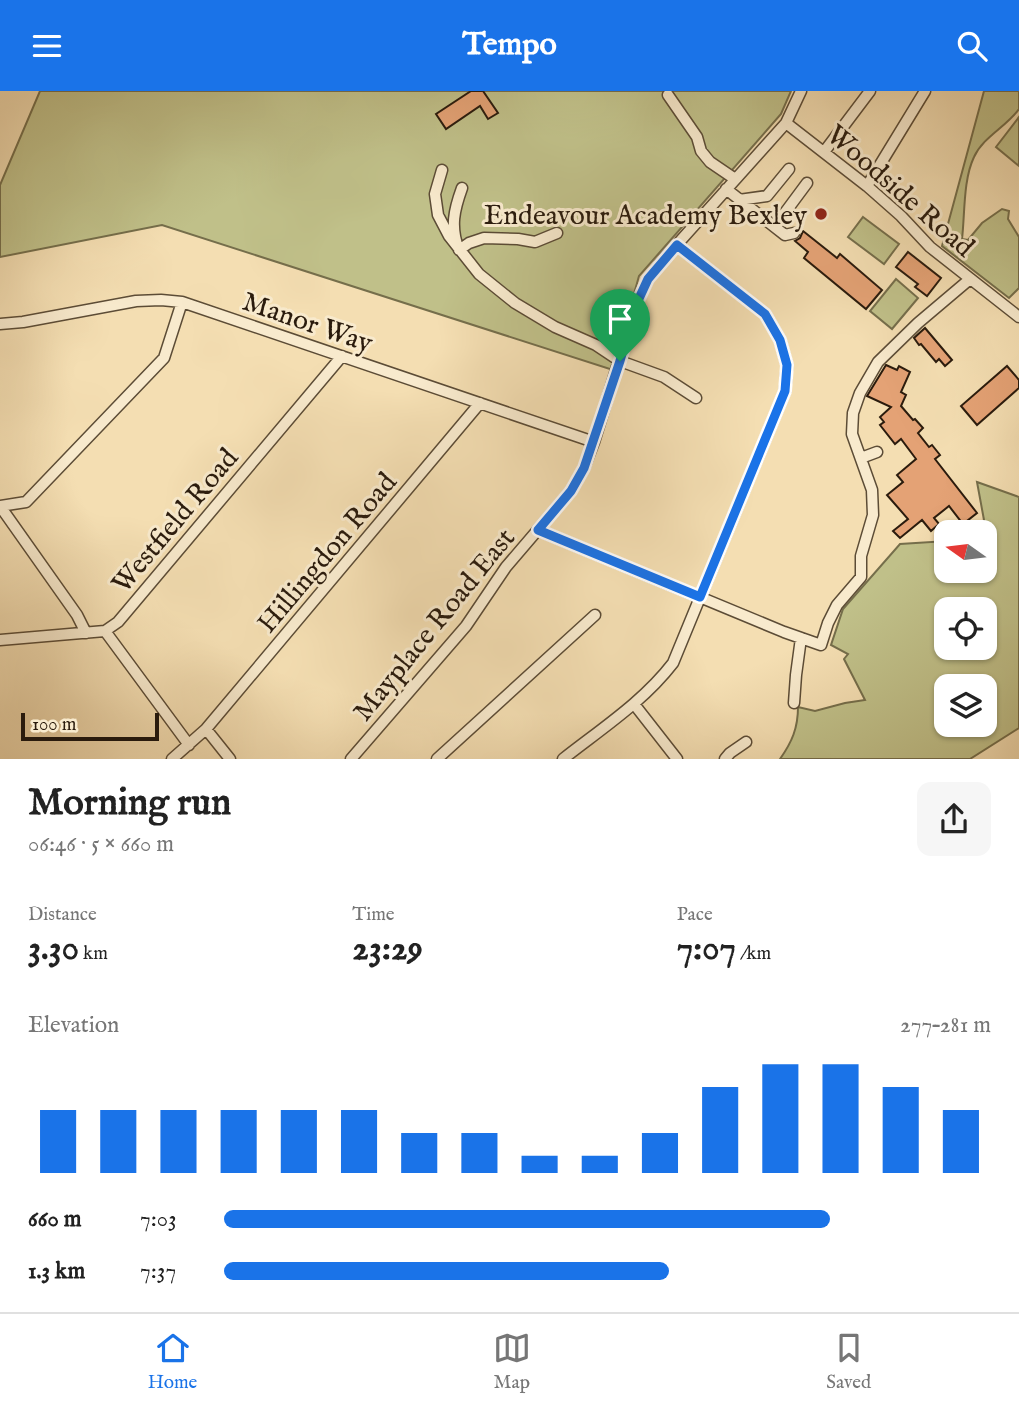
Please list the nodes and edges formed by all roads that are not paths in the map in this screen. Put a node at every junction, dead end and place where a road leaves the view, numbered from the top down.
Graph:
1 (801, 91) edge
2 (870, 91) edge
3 (925, 91) edge
4 (668, 95) dead end
5 (786, 123) junction
6 (824, 152) junction
7 (789, 169) dead end
8 (442, 170) dead end
9 (735, 179) junction
10 (807, 183) dead end
11 (867, 186) junction
12 (462, 188) dead end
13 (726, 189) junction
14 (739, 200) junction
15 (783, 214) dead end
16 (557, 233) dead end
17 (794, 233) dead end
18 (677, 245) junction
19 (459, 250) junction
20 (970, 279) junction
21 (182, 302) junction
22 (1019, 317) edge
23 (0, 324) edge
24 (342, 356) junction
25 (620, 361) junction
26 (696, 398) dead end
27 (480, 403) junction
28 (594, 442) junction
29 (877, 452) dead end
30 (861, 458) junction
31 (0, 506) edge
32 (538, 530) junction
33 (700, 597) junction
34 (595, 615) dead end
35 (105, 631) junction
36 (86, 633) junction
37 (801, 638) junction
38 (0, 640) edge
39 (634, 703) junction
40 (794, 703) dead end
41 (206, 729) junction
42 (746, 742) dead end
43 (189, 745) junction
44 (172, 759) edge
45 (230, 759) edge
46 (351, 759) edge
47 (437, 759) edge
48 (562, 759) edge
49 (677, 759) edge
50 (725, 759) edge

1 - 5 street, Mayplace Road East
2 - 6 street
3 - 11 street
4 - 9 street
5 - 6 street, Woodside Road
5 - 9 street, Mayplace Road East
6 - 11 street, Woodside Road
7 - 14 street
8 - 19 street
9 - 13 street, Mayplace Road East
10 - 15 street
11 - 20 street, Woodside Road
12 - 19 street
13 - 14 street
13 - 18 street, Mayplace Road East
14 - 17 street
16 - 19 street
18 - 25 street, Mayplace Road East
18 - 33 street
19 - 25 street
20 - 22 street, Woodside Road
20 - 30 street
21 - 23 street, Manor Way
21 - 24 street, Manor Way
21 - 31 street
24 - 27 street, Manor Way
24 - 35 street, Westfield Road
25 - 26 street
25 - 28 street, Mayplace Road East
27 - 28 street, Manor Way
27 - 41 street, Hillingdon Road
28 - 32 street, Mayplace Road East
29 - 30 street
30 - 37 street
31 - 36 street
32 - 33 street
32 - 46 street, Mayplace Road East
33 - 37 street
33 - 39 street
34 - 47 street
35 - 36 street, Westfield Road
35 - 43 street
36 - 38 street, Westfield Road
37 - 40 street
39 - 48 street
39 - 49 street
41 - 43 street, Hillingdon Road
41 - 45 street
42 - 50 street
43 - 44 street

